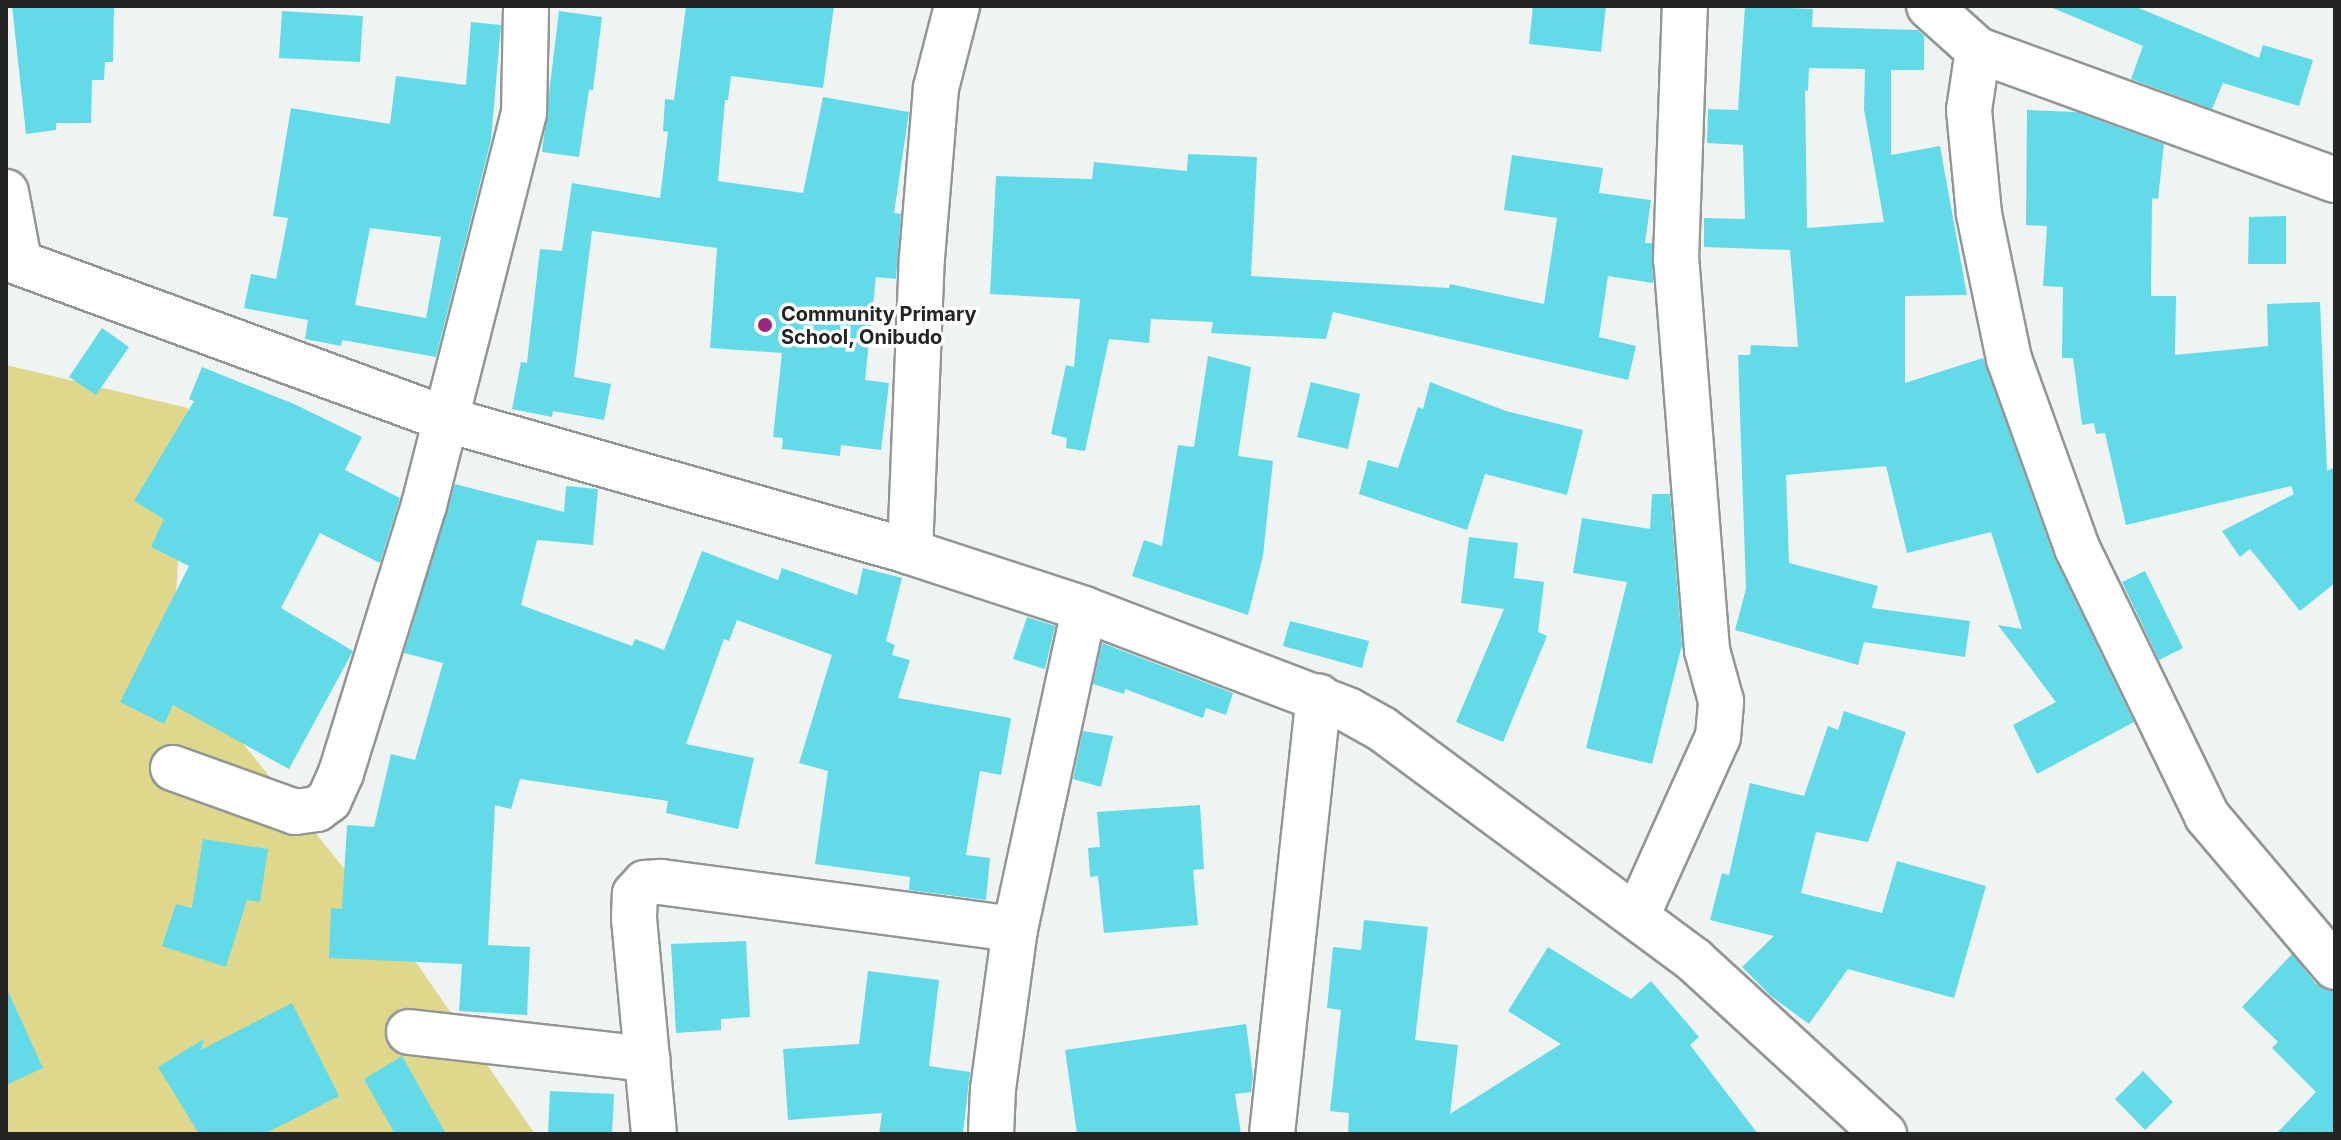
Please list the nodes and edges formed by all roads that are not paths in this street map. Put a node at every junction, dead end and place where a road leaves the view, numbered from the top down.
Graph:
1 (526, 6) edge
2 (957, 6) edge
3 (1685, 6) edge
4 (1929, 6) edge
5 (1978, 50) junction
6 (2335, 180) edge
7 (6, 192) edge
8 (12, 259) edge
9 (448, 420) junction
10 (910, 552) junction
11 (1084, 609) junction
12 (1319, 697) junction
13 (173, 768) dead end
14 (1637, 916) junction
15 (1015, 929) junction
16 (2335, 967) edge
17 (409, 1032) dead end
18 (647, 1059) junction
19 (654, 1134) edge
20 (991, 1134) edge
21 (1272, 1134) edge
22 (1884, 1134) edge

1 - 9 street
2 - 10 street
3 - 14 street
4 - 5 street
5 - 6 street
5 - 16 street
7 - 8 street
8 - 9 street
9 - 10 street
9 - 13 street
10 - 11 street
11 - 12 street
11 - 15 street
12 - 14 street
12 - 21 street
14 - 22 street
15 - 18 street
15 - 20 street
17 - 18 street
18 - 19 street

